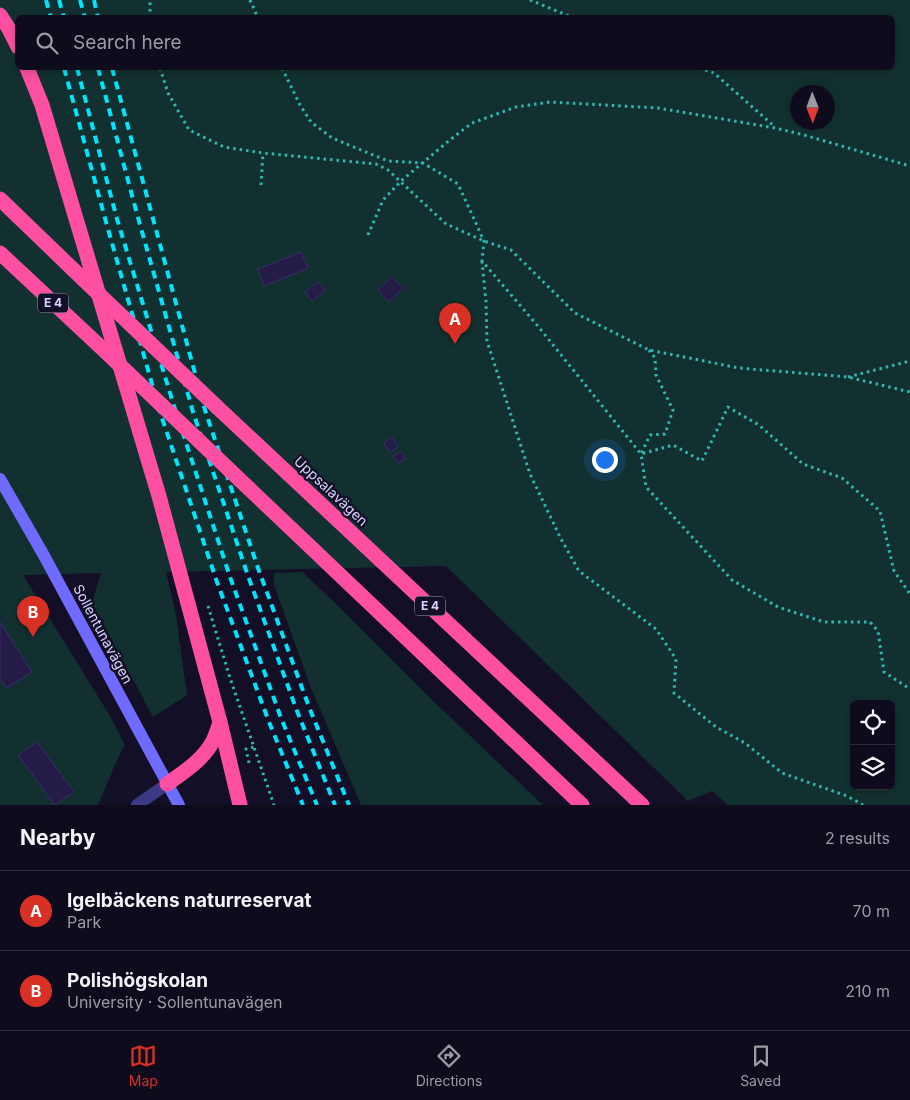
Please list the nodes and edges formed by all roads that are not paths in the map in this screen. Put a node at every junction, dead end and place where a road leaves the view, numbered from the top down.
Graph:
1 (0, 15) edge
2 (15, 41) edge
3 (28, 70) edge
4 (0, 199) edge
5 (0, 253) edge
6 (0, 479) edge
7 (220, 722) junction
8 (167, 784) junction
9 (137, 805) edge
10 (179, 805) edge
11 (240, 805) edge
12 (582, 805) edge
13 (642, 805) edge

1 - 2 highway
3 - 7 highway
4 - 13 highway, Uppsalavägen / E 4, bridge
5 - 12 highway, E 4, bridge
6 - 8 street, Sollentunavägen
7 - 8 highway
7 - 11 highway
8 - 9 street
8 - 10 street, Sollentunavägen

